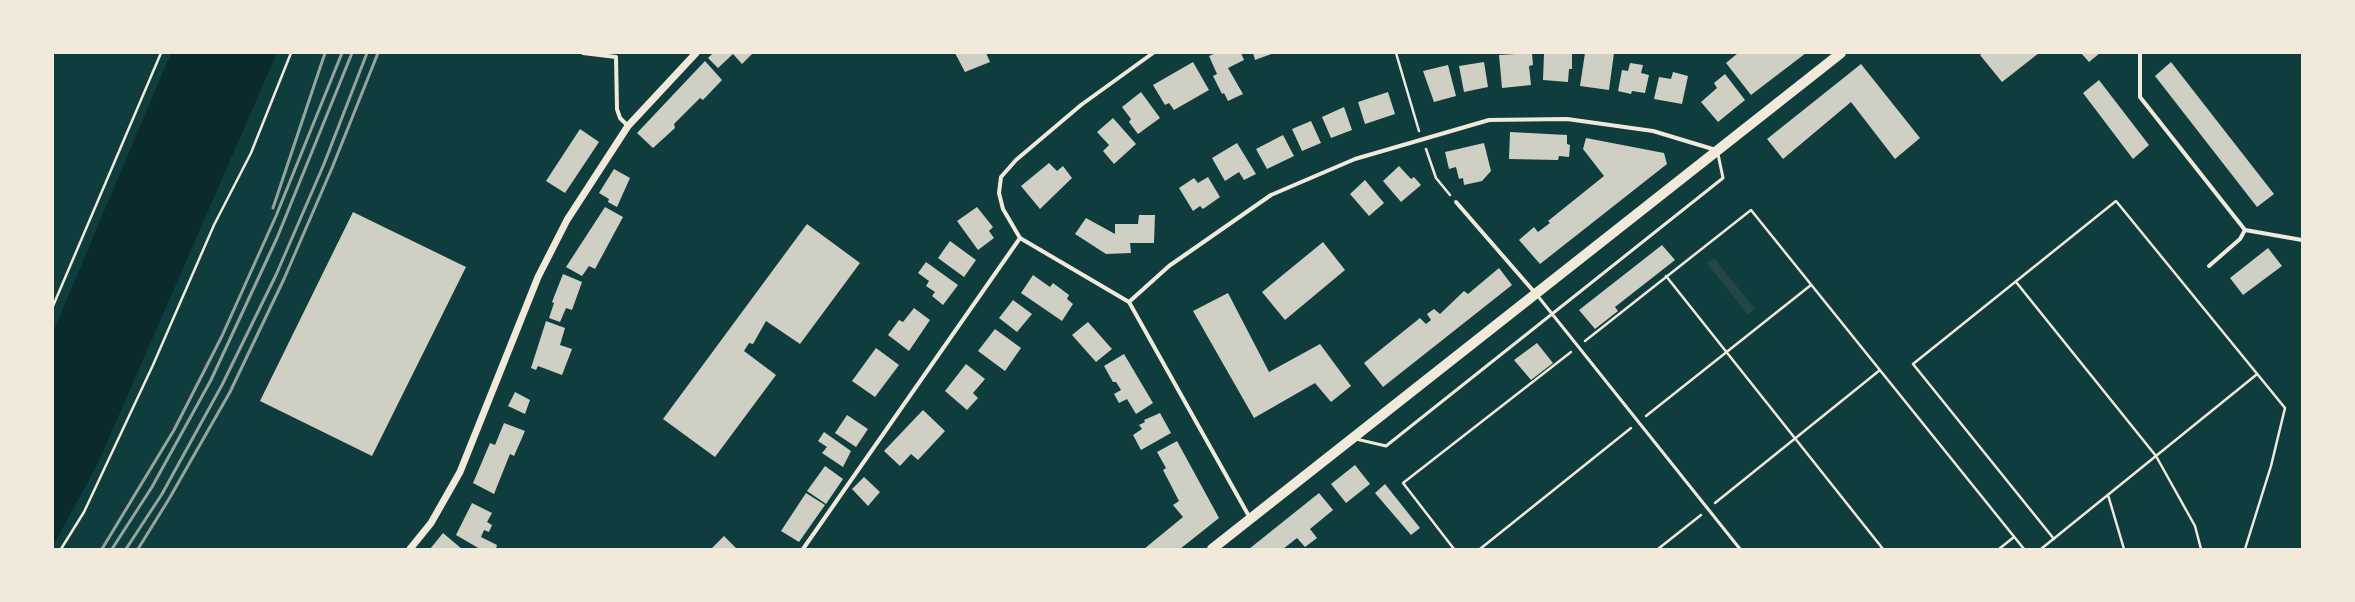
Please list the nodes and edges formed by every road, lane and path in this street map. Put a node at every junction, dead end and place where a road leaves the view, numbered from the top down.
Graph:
1 (162, 53) edge
2 (291, 53) edge
3 (583, 53) edge
4 (696, 53) edge
5 (1153, 53) edge
6 (1841, 53) edge
7 (2140, 53) edge
8 (628, 126) junction
9 (1717, 151) junction
10 (1456, 202) dead end
11 (2245, 230) junction
12 (1020, 238) junction
13 (2302, 240) edge
14 (2209, 266) dead end
15 (1666, 276) junction
16 (2016, 282) junction
17 (1536, 294) junction
18 (1130, 302) junction
19 (53, 306) edge
20 (1553, 314) junction
21 (1579, 346) junction
22 (1880, 370) junction
23 (2256, 375) junction
24 (1352, 438) junction
25 (1795, 439) junction
26 (2156, 456) junction
27 (2108, 495) junction
28 (1708, 509) junction
29 (1250, 519) junction
30 (2014, 537) junction
31 (2054, 538) junction
32 (2045, 548) edge
33 (61, 549) edge
34 (410, 549) edge
35 (803, 549) edge
36 (1212, 549) edge
37 (1454, 549) edge
38 (1658, 549) edge
39 (1740, 549) edge
40 (1883, 549) edge
41 (1999, 549) edge
42 (2024, 549) edge
43 (2041, 549) edge
44 (2124, 549) edge
45 (2201, 549) edge
46 (2245, 549) edge

1 - 19 path
2 - 33 path
3 - 8 street
4 - 8 street
5 - 12 street
6 - 9 main road
7 - 11 street
8 - 34 street
9 - 17 main road
9 - 18 street
9 - 20 lane
10 - 17 street
11 - 13 street
11 - 14 street
12 - 18 street
12 - 35 street
15 - 21 path
15 - 22 path
15 - 25 path
16 - 23 path
16 - 26 path
16 - 31 path
17 - 20 lane
17 - 24 main road
18 - 29 street
20 - 21 lane
20 - 24 lane
21 - 28 lane
21 - 37 path
22 - 25 path
22 - 30 path
23 - 26 path
23 - 46 path
24 - 29 main road
25 - 28 path
25 - 40 path
26 - 27 path
26 - 45 path
27 - 31 path
27 - 44 path
28 - 38 path
28 - 39 lane
29 - 36 main road
30 - 41 path
30 - 42 path
31 - 32 path
32 - 43 path

